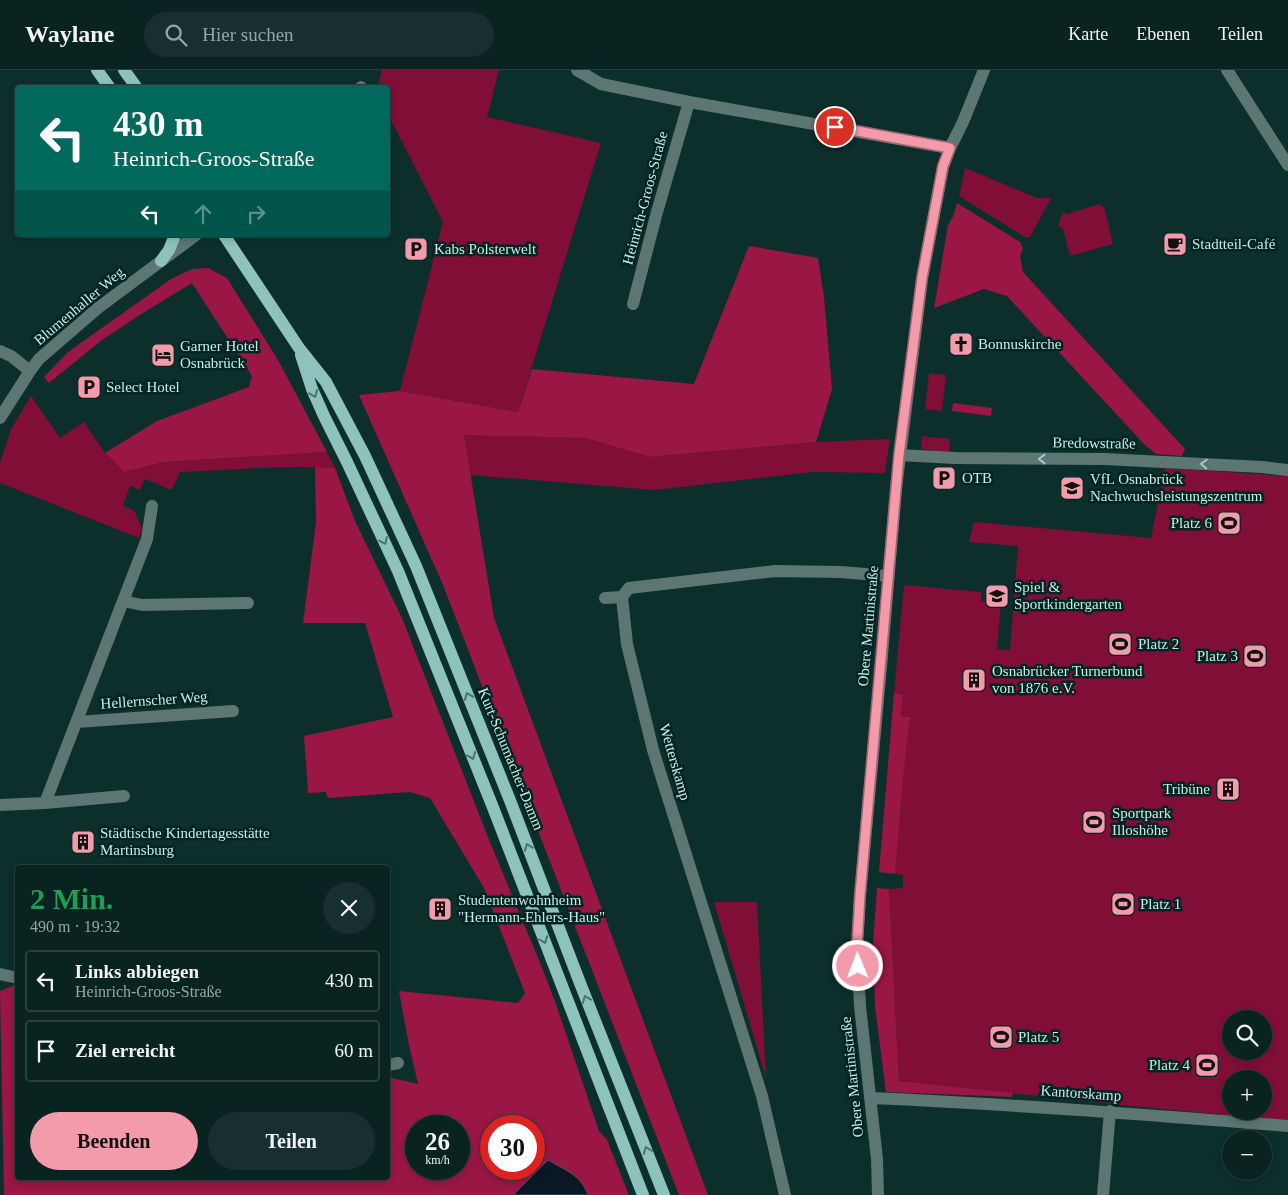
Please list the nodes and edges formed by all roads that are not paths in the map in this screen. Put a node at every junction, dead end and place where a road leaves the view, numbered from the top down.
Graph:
1 (97, 70) edge
2 (124, 70) edge
3 (577, 70) edge
4 (984, 70) edge
5 (1226, 70) edge
6 (108, 85) edge
7 (135, 85) edge
8 (689, 102) junction
9 (950, 148) junction
10 (1288, 165) edge
11 (174, 237) edge
12 (193, 237) edge
13 (225, 237) edge
14 (161, 261) junction
15 (633, 304) dead end
16 (299, 348) junction
17 (0, 351) edge
18 (30, 371) junction
19 (0, 418) edge
20 (899, 455) junction
21 (1288, 470) edge
22 (152, 506) dead end
23 (889, 576) junction
24 (622, 597) junction
25 (605, 598) dead end
26 (123, 601) junction
27 (248, 603) dead end
28 (233, 711) dead end
29 (76, 722) junction
30 (124, 796) dead end
31 (45, 803) junction
32 (0, 805) edge
33 (0, 974) edge
34 (15, 977) edge
35 (871, 1098) junction
36 (1110, 1111) junction
37 (1288, 1126) edge
38 (643, 1195) edge
39 (664, 1195) edge
40 (785, 1195) edge
41 (878, 1195) edge
42 (1103, 1195) edge

1 - 6 main road
2 - 7 main road
3 - 8 street
4 - 9 street, Obere Martinistraße
5 - 10 street
8 - 9 street
8 - 15 street, Heinrich-Groos-Straße
9 - 20 street, Obere Martinistraße
11 - 14 main road
12 - 14 street, Blumenhaller Weg
13 - 16 main road, Kurt-Schumacher-Damm
14 - 18 street, Blumenhaller Weg
16 -> 38 main road, Kurt-Schumacher-Damm
39 -> 16 main road, Kurt-Schumacher-Damm
17 - 18 street
18 - 19 street, Blumenhaller Weg
21 -> 20 street, Bredowstraße
20 - 23 street, Obere Martinistraße
22 - 26 street, Hellernscher Weg
23 - 24 street
23 - 35 street, Obere Martinistraße
24 - 25 street
24 - 40 street, Wetterskamp
26 - 27 street
26 - 29 street, Hellernscher Weg
28 - 29 street, Hellernscher Weg
29 - 31 street, Hellernscher Weg
30 - 31 street
31 - 32 street
33 - 34 street
35 - 36 street, Kantorskamp
35 - 41 street, Obere Martinistraße
36 - 37 street, Kantorskamp
36 - 42 street

